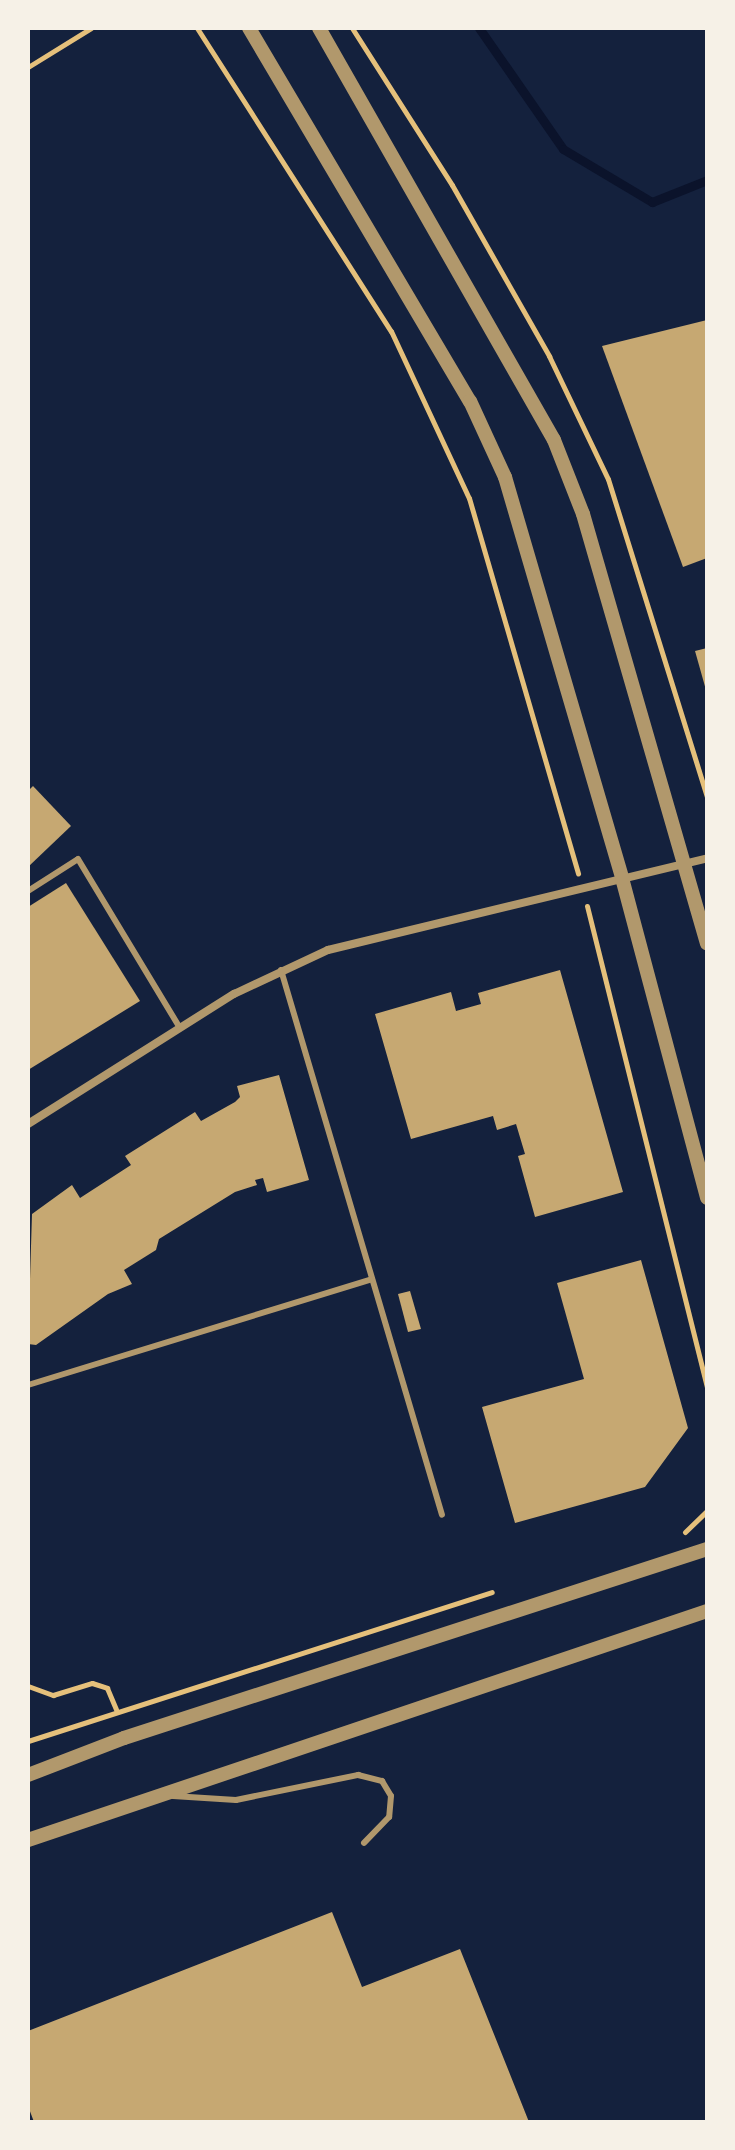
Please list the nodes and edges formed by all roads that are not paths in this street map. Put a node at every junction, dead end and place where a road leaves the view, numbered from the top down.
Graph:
1 (249, 28) edge
2 (319, 28) edge
3 (707, 858) edge
4 (686, 863) junction
5 (622, 878) junction
6 (28, 891) edge
7 (707, 943) edge
8 (281, 970) junction
9 (180, 1028) junction
10 (28, 1124) edge
11 (707, 1198) edge
12 (372, 1279) junction
13 (28, 1385) edge
14 (442, 1515) dead end
15 (707, 1549) edge
16 (707, 1611) edge
17 (28, 1775) edge
18 (150, 1795) junction
19 (28, 1840) edge
20 (364, 1843) dead end

1 - 5 street
2 - 4 street
3 - 4 street
4 - 5 street
4 - 7 street
5 - 8 street
5 - 11 street
6 - 9 lane
8 - 9 street
8 - 12 lane
9 - 10 street
12 - 13 lane
12 - 14 lane
15 - 17 street
16 - 18 street
18 - 19 street
18 - 20 lane

